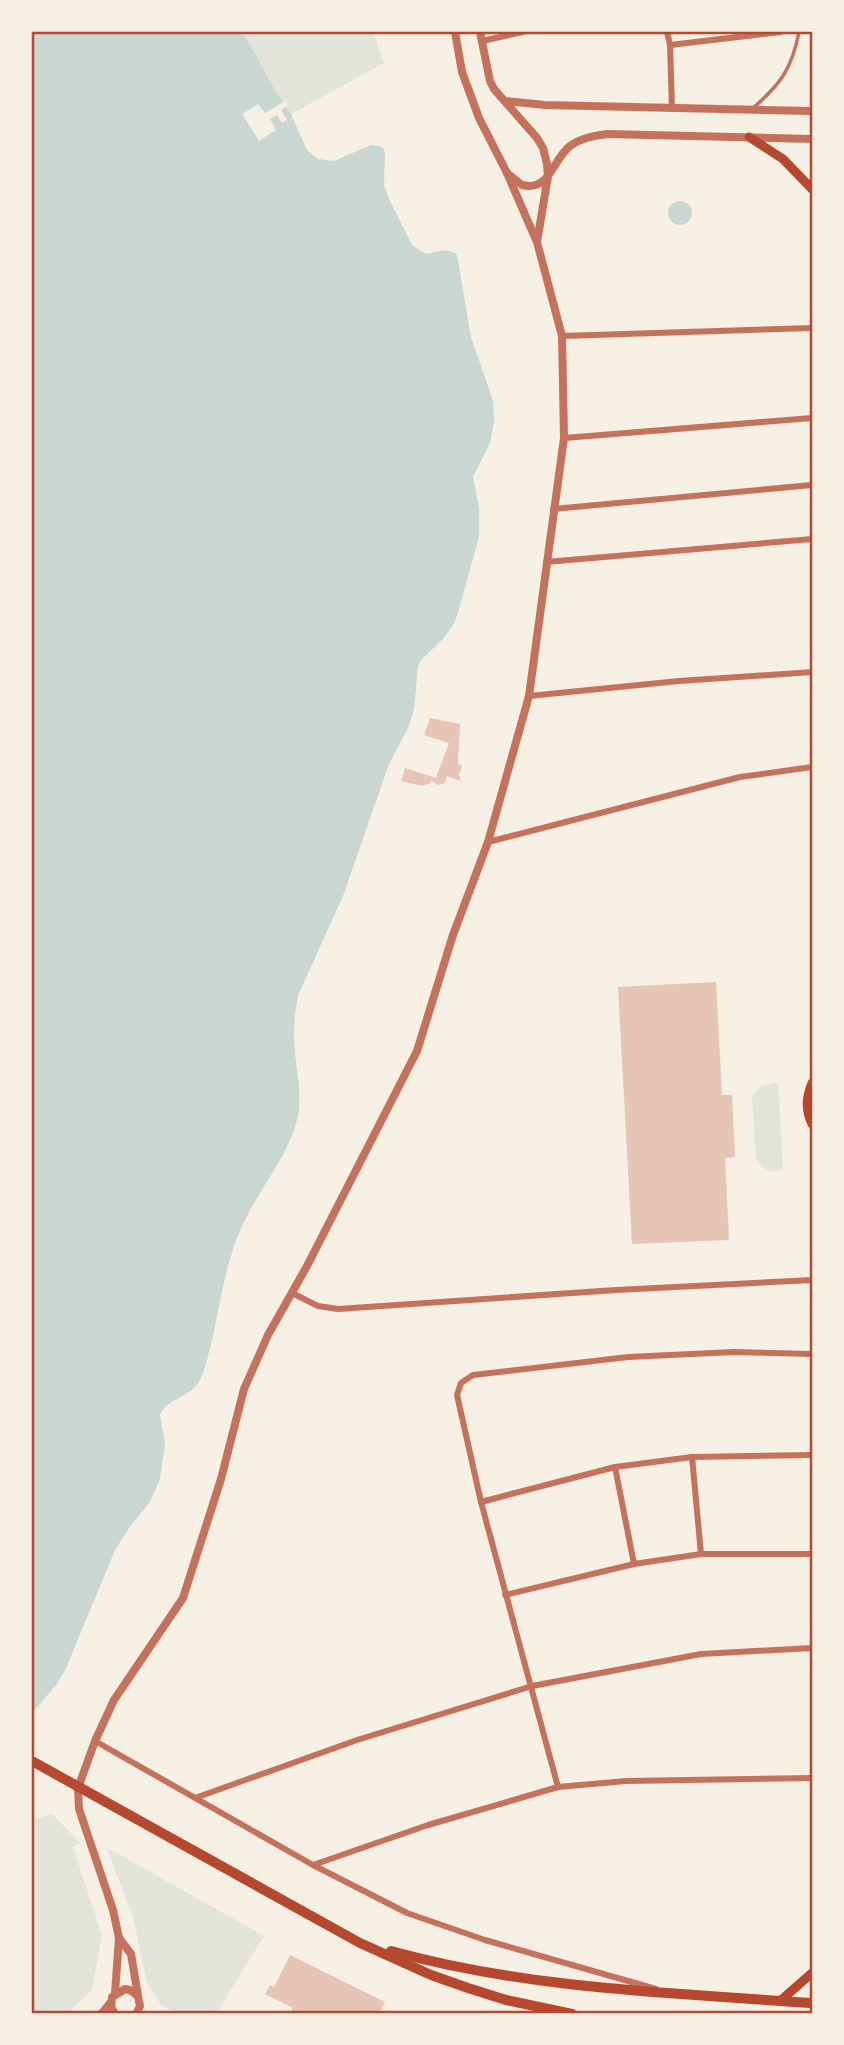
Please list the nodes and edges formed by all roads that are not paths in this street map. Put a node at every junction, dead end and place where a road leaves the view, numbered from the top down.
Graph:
1 (455, 32) edge
2 (523, 32) edge
3 (667, 32) edge
4 (780, 32) edge
5 (799, 32) edge
6 (481, 36) edge
7 (670, 45) junction
8 (505, 101) junction
9 (672, 109) junction
10 (751, 109) junction
11 (813, 111) edge
12 (749, 137) junction
13 (813, 139) edge
14 (507, 173) junction
15 (548, 176) junction
16 (813, 189) edge
17 (537, 242) junction
18 (813, 328) edge
19 (562, 336) junction
20 (813, 418) edge
21 (564, 438) junction
22 (813, 485) edge
23 (553, 509) junction
24 (813, 539) edge
25 (546, 562) junction
26 (813, 673) edge
27 (528, 696) junction
28 (813, 767) edge
29 (488, 842) junction
30 (813, 1083) edge
31 (813, 1124) edge
32 (813, 1280) edge
33 (292, 1293) junction
34 (813, 1354) edge
35 (813, 1455) edge
36 (692, 1457) junction
37 (615, 1467) junction
38 (481, 1502) junction
39 (701, 1553) junction
40 (813, 1554) edge
41 (634, 1564) junction
42 (505, 1595) junction
43 (813, 1648) edge
44 (532, 1686) junction
45 (95, 1741) junction
46 (32, 1760) edge
47 (813, 1778) edge
48 (558, 1787) junction
49 (195, 1798) junction
50 (313, 1865) junction
51 (119, 1938) junction
52 (360, 1943) junction
53 (813, 1973) edge
54 (672, 1993) junction
55 (138, 1996) junction
56 (113, 1997) junction
57 (780, 2001) junction
58 (813, 2003) edge
59 (139, 2013) edge
60 (101, 2014) edge
61 (115, 2014) edge
62 (572, 2014) edge

1 - 14 street
2 - 6 street
3 - 7 street
4 - 7 street
5 - 10 lane
6 - 8 street
7 - 9 street
8 - 9 street
8 - 15 street
9 - 10 street
10 - 11 street
12 - 13 street
12 - 15 street
12 - 16 main road
14 - 15 street
14 - 17 street
15 - 17 street
17 - 19 street
18 - 19 street
19 - 21 street
20 - 21 street
21 - 23 street
22 - 23 street
23 - 25 street
24 - 25 street
25 - 27 street
26 - 27 street
27 - 29 street
28 - 29 street
29 - 33 street
30 - 31 main road
32 - 33 street
33 - 45 street
34 - 38 street
35 - 36 street
36 - 37 street
36 - 39 street
37 - 38 street
37 - 41 street
38 - 42 street
39 - 40 street
39 - 41 street
41 - 42 street
42 - 44 street
43 - 44 street
44 - 48 street
44 - 49 street
45 - 49 street
45 - 51 street
46 - 52 main road
47 - 48 street
48 - 50 street
49 - 50 street
50 - 54 street
51 - 55 street
51 - 56 street
52 - 54 main road
52 - 62 main road
53 - 57 main road
54 - 57 main road
55 - 56 street
55 - 59 street
56 - 60 street
56 - 61 street
57 - 58 main road

